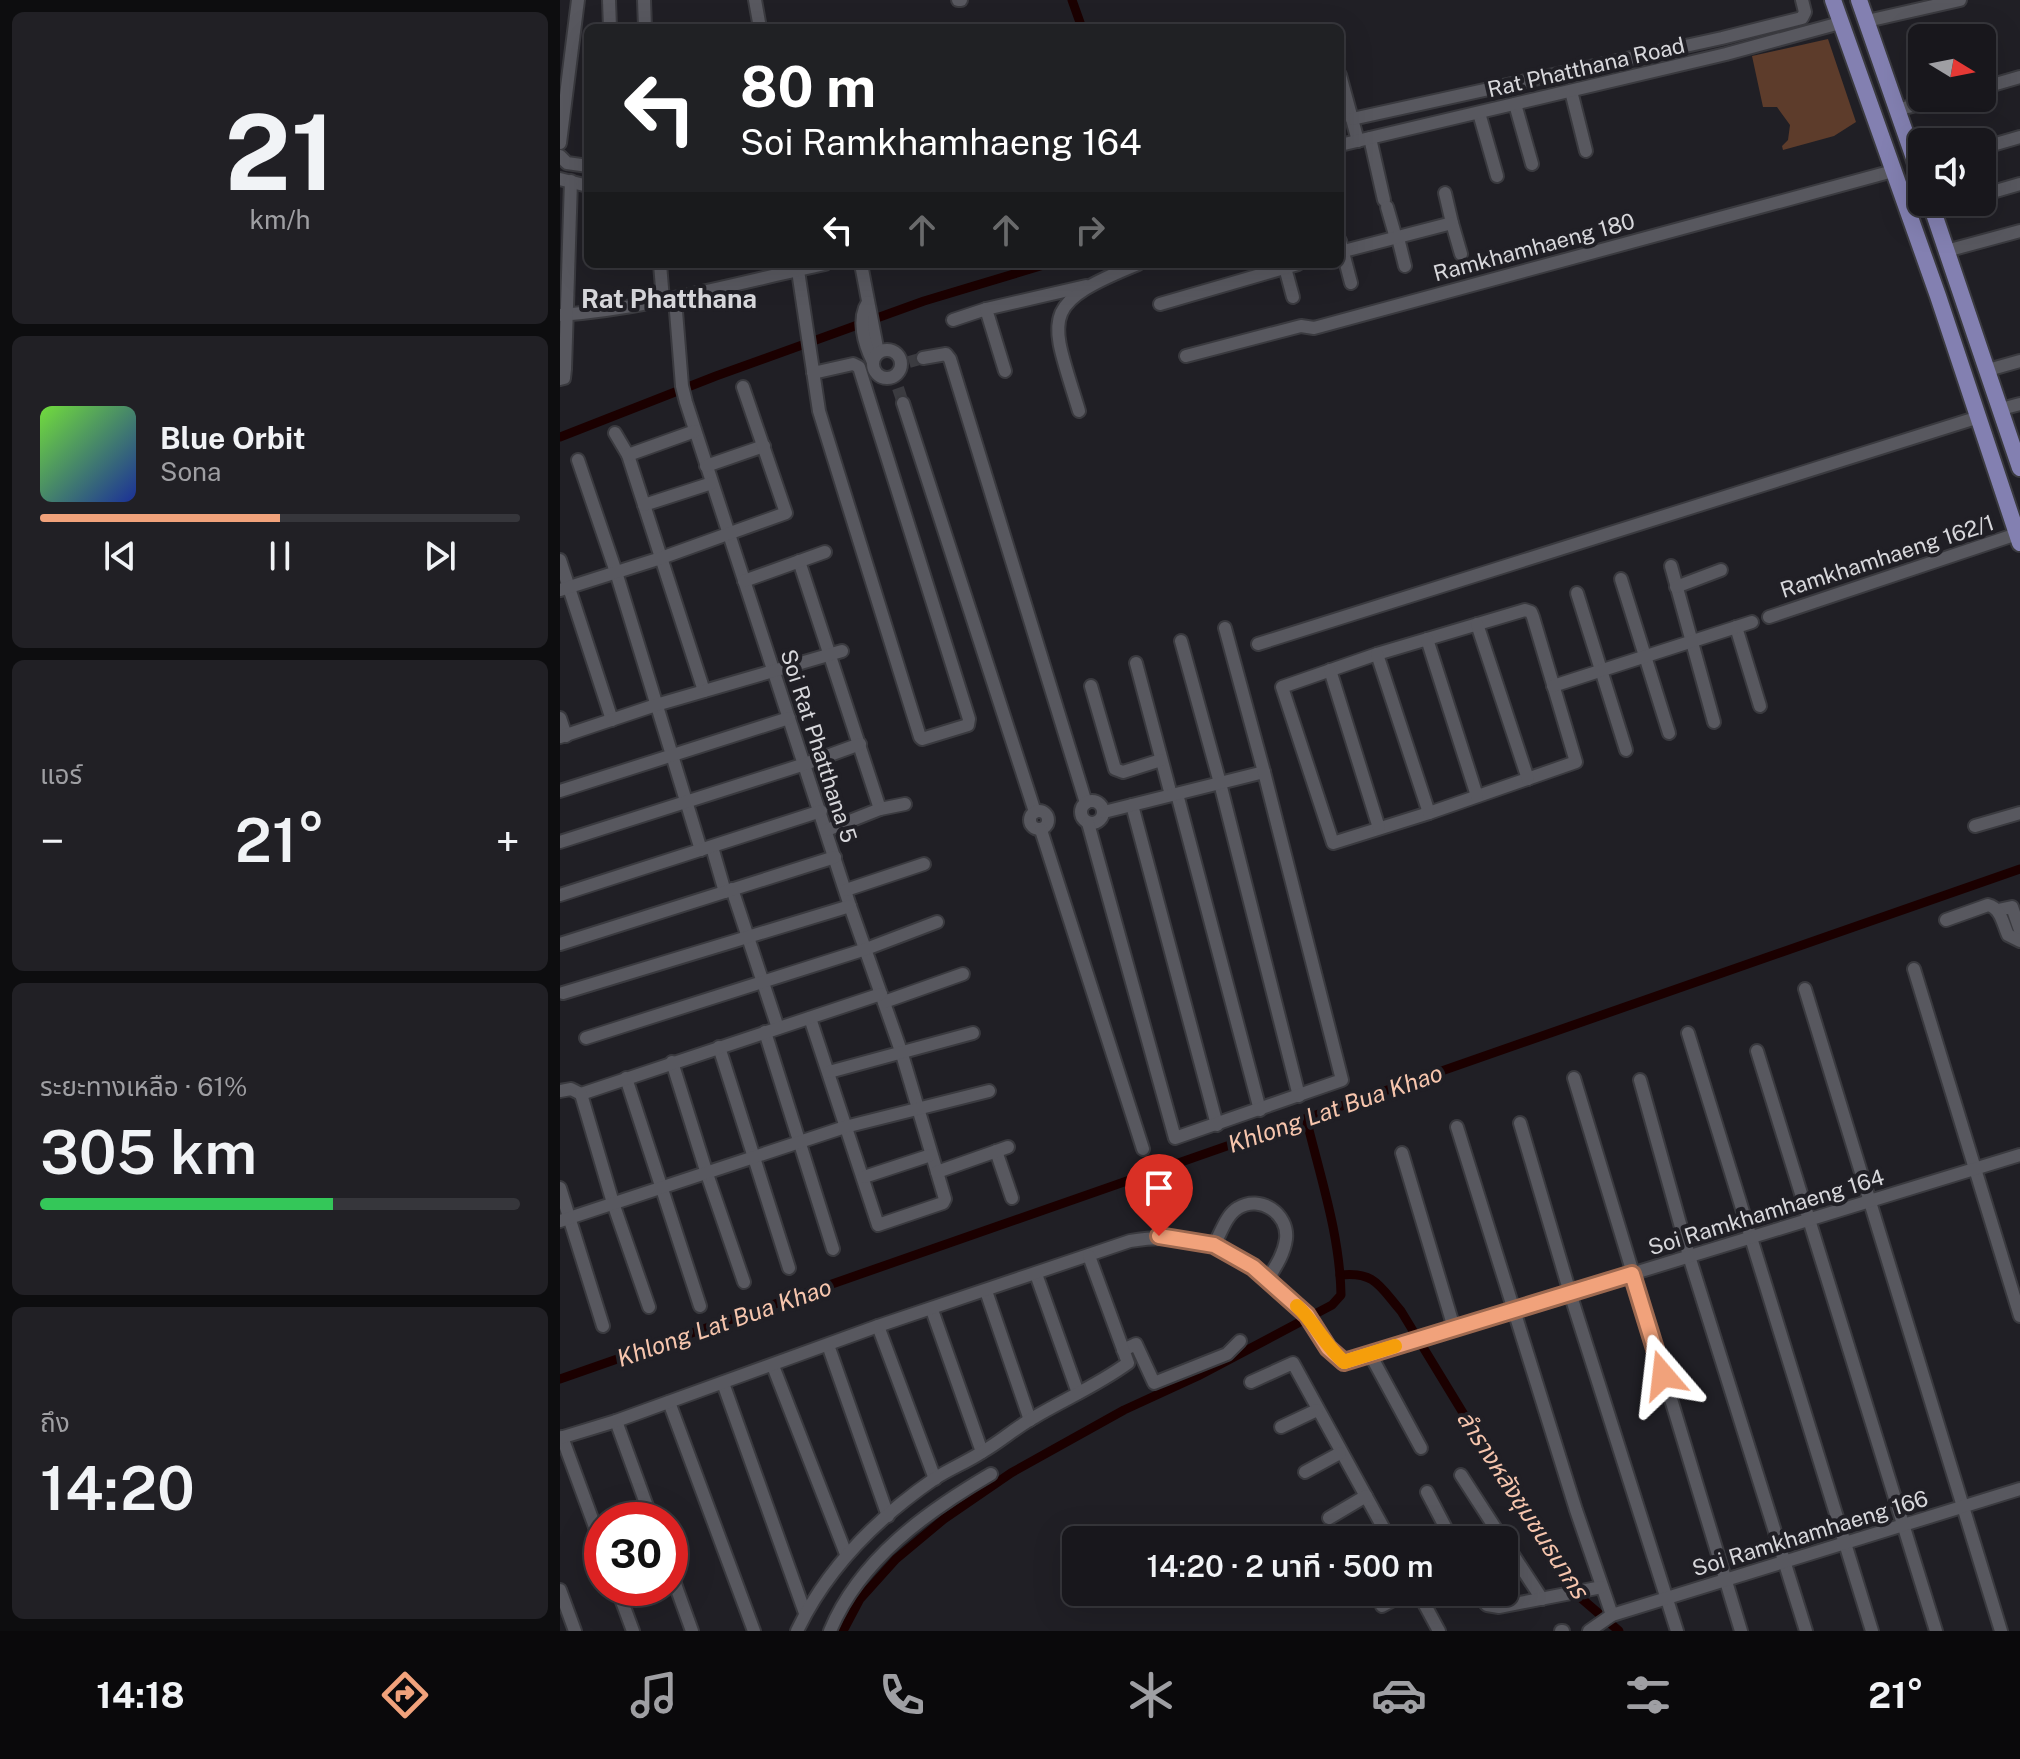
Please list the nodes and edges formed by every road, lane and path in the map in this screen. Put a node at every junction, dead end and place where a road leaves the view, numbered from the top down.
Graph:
1 (578, 0) edge
2 (609, 0) edge
3 (644, 0) edge
4 (755, 0) edge
5 (1802, 0) edge
6 (1833, 0) edge
7 (1859, 0) edge
8 (1960, 0) edge
9 (1934, 3) edge
10 (1867, 21) junction
11 (1840, 23) junction
12 (610, 24) edge
13 (645, 24) edge
14 (759, 24) edge
15 (1722, 38) junction
16 (1726, 54) junction
17 (2020, 77) edge
18 (1996, 84) edge
19 (1344, 90) edge
20 (1571, 91) junction
21 (1515, 104) junction
22 (1908, 107) edge
23 (1896, 110) junction
24 (1479, 113) junction
25 (1352, 119) junction
26 (2020, 137) edge
27 (1364, 140) junction
28 (1908, 140) edge
29 (560, 143) edge
30 (1344, 144) edge
31 (1996, 144) edge
32 (1586, 151) dead end
33 (560, 156) edge
34 (1532, 164) dead end
35 (584, 165) edge
36 (1893, 171) junction
37 (1497, 176) dead end
38 (565, 180) edge
39 (2020, 184) edge
40 (1996, 191) edge
41 (1445, 193) dead end
42 (1934, 216) edge
43 (1452, 223) junction
44 (2020, 231) edge
45 (1397, 238) junction
46 (1344, 247) edge
47 (1946, 251) junction
48 (1461, 254) dead end
49 (1344, 258) edge
50 (1405, 266) dead end
51 (661, 268) edge
52 (794, 268) edge
53 (798, 268) edge
54 (861, 268) edge
55 (1129, 268) edge
56 (1277, 268) edge
57 (1285, 268) edge
58 (1351, 283) dead end
59 (1089, 285) junction
60 (1293, 297) dead end
61 (669, 300) junction
62 (1160, 304) dead end
63 (986, 309) junction
64 (564, 315) edge
65 (953, 320) dead end
66 (1186, 356) dead end
67 (875, 358) junction
68 (923, 358) tunnel mouth
69 (2020, 361) edge
70 (812, 367) junction
71 (1988, 370) junction
72 (1005, 371) dead end
73 (560, 379) edge
74 (743, 387) dead end
75 (903, 403) tunnel mouth
76 (2020, 404) edge
77 (2001, 409) junction
78 (1079, 411) dead end
79 (1979, 417) junction
80 (695, 431) junction
81 (615, 433) dead end
82 (764, 446) junction
83 (628, 455) junction
84 (578, 460) dead end
85 (706, 466) junction
86 (2020, 468) edge
87 (712, 483) junction
88 (644, 505) junction
89 (2017, 527) edge
90 (728, 535) junction
91 (825, 552) dead end
92 (661, 558) junction
93 (560, 560) edge
94 (799, 561) junction
95 (1671, 566) dead end
96 (1721, 570) dead end
97 (616, 572) junction
98 (1621, 579) dead end
99 (744, 581) junction
100 (1676, 587) junction
101 (564, 589) edge
102 (1577, 593) dead end
103 (1769, 617) dead end
104 (1752, 622) dead end
105 (1477, 624) junction
106 (1736, 627) junction
107 (1225, 628) dead end
108 (1427, 639) junction
109 (1181, 641) dead end
110 (1691, 642) junction
111 (1258, 644) dead end
112 (836, 652) junction
113 (1377, 654) junction
114 (1644, 656) junction
115 (1136, 663) dead end
116 (1330, 670) junction
117 (1602, 671) junction
118 (774, 672) junction
119 (1091, 686) dead end
120 (1553, 686) junction
121 (704, 691) junction
122 (656, 705) junction
123 (1760, 706) dead end
124 (560, 718) edge
125 (789, 718) junction
126 (612, 720) junction
127 (1714, 722) dead end
128 (1669, 733) dead end
129 (563, 736) edge
130 (860, 744) junction
131 (1626, 750) dead end
132 (672, 755) junction
133 (1161, 760) junction
134 (805, 764) junction
135 (1264, 772) junction
136 (1528, 779) junction
137 (1220, 783) junction
138 (560, 791) edge
139 (1174, 794) junction
140 (1477, 796) junction
141 (686, 802) junction
142 (1086, 803) junction
143 (905, 804) dead end
144 (1132, 805) junction
145 (880, 809) junction
146 (821, 811) junction
147 (1104, 812) junction
148 (1429, 813) junction
149 (2020, 813) edge
150 (1088, 823) junction
151 (1975, 826) dead end
152 (1379, 828) junction
153 (827, 830) junction
154 (560, 842) edge
155 (706, 849) junction
156 (835, 857) junction
157 (924, 864) dead end
158 (728, 890) junction
159 (846, 890) junction
160 (560, 895) edge
161 (850, 906) junction
162 (1998, 910) junction
163 (1946, 920) dead end
164 (937, 922) dead end
165 (2020, 930) edge
166 (748, 938) junction
167 (2020, 941) edge
168 (560, 944) edge
169 (866, 949) junction
170 (1914, 969) dead end
171 (963, 974) dead end
172 (763, 982) junction
173 (1805, 989) dead end
174 (563, 993) dead end
175 (883, 998) junction
176 (810, 1018) junction
177 (772, 1030) junction
178 (973, 1033) dead end
179 (1688, 1033) dead end
180 (586, 1038) dead end
181 (719, 1047) junction
182 (901, 1051) junction
183 (1757, 1051) dead end
184 (672, 1062) junction
185 (829, 1072) junction
186 (626, 1078) junction
187 (1574, 1078) dead end
188 (1640, 1080) dead end
189 (560, 1091) edge
190 (989, 1091) dead end
191 (581, 1094) junction
192 (1299, 1096) junction
193 (918, 1107) junction
194 (1260, 1110) junction
195 (1520, 1123) dead end
196 (1217, 1125) junction
197 (845, 1127) junction
198 (1457, 1127) dead end
199 (801, 1142) junction
200 (1143, 1149) dead end
201 (1402, 1153) dead end
202 (931, 1155) junction
203 (2020, 1155) edge
204 (752, 1157) junction
205 (1975, 1169) junction
206 (937, 1172) junction
207 (707, 1174) junction
208 (864, 1177) junction
209 (560, 1188) edge
210 (662, 1188) junction
211 (1012, 1198) dead end
212 (1871, 1201) junction
213 (613, 1203) junction
214 (1810, 1219) junction
215 (565, 1220) edge
216 (1750, 1238) junction
217 (1214, 1245) junction
218 (833, 1249) dead end
219 (1089, 1256) junction
220 (1689, 1256) junction
221 (789, 1268) dead end
222 (1036, 1274) junction
223 (1632, 1274) junction
224 (1268, 1279) junction
225 (744, 1282) dead end
226 (986, 1291) junction
227 (1570, 1293) junction
228 (700, 1306) dead end
229 (649, 1307) dead end
230 (932, 1310) junction
231 (1513, 1310) junction
232 (2020, 1316) edge
233 (603, 1326) dead end
234 (878, 1326) junction
235 (1454, 1328) junction
236 (1240, 1341) dead end
237 (828, 1345) junction
238 (1123, 1350) junction
239 (1370, 1354) junction
240 (773, 1366) junction
241 (1251, 1382) dead end
242 (723, 1383) junction
243 (1078, 1393) junction
244 (669, 1402) junction
245 (1317, 1410) junction
246 (1030, 1420) junction
247 (616, 1421) junction
248 (1281, 1427) dead end
249 (561, 1437) edge
250 (1421, 1448) dead end
251 (982, 1452) junction
252 (1340, 1453) junction
253 (1305, 1472) dead end
254 (991, 1474) dead end
255 (1461, 1475) dead end
256 (935, 1479) junction
257 (2020, 1489) edge
258 (1427, 1492) dead end
259 (1366, 1496) junction
260 (585, 1502) edge
261 (645, 1502) edge
262 (1964, 1506) junction
263 (888, 1516) junction
264 (1329, 1518) dead end
265 (1904, 1525) junction
266 (1382, 1526) edge
267 (1445, 1526) edge
268 (1495, 1526) edge
269 (1845, 1543) junction
270 (846, 1554) junction
271 (1518, 1562) edge
272 (1785, 1562) junction
273 (1726, 1580) junction
274 (1602, 1587) junction
275 (560, 1590) edge
276 (1667, 1598) junction
277 (1542, 1599) junction
278 (1518, 1602) edge
279 (624, 1606) edge
280 (683, 1606) edge
281 (1426, 1606) edge
282 (805, 1613) junction
283 (1608, 1618) junction
284 (575, 1631) edge
285 (633, 1631) edge
286 (692, 1631) edge
287 (754, 1631) edge
288 (797, 1631) edge
289 (830, 1631) edge
290 (1439, 1631) edge
291 (1589, 1631) edge
292 (1677, 1631) edge
293 (1741, 1631) edge
294 (1806, 1631) edge
295 (1872, 1631) edge
296 (1936, 1631) edge
297 (2001, 1631) edge

1 - 29 street
2 - 12 street
3 - 13 street
4 - 14 street
5 - 15 street
6 - 11 main road
7 - 10 main road
8 - 9 street
9 - 10 street
10 - 11 main road
10 - 23 main road
11 - 16 street, Rat Phatthana Road
11 - 36 main road
15 - 16 street
15 - 25 street
16 - 20 street, Rat Phatthana Road
17 - 18 street
19 - 25 street
20 - 21 street, Rat Phatthana Road
20 - 32 street
21 - 24 street, Rat Phatthana Road
21 - 34 street
22 - 23 street
23 - 28 main road
24 - 27 street, Rat Phatthana Road
24 - 37 street
25 - 27 street
26 - 31 street
27 - 30 street, Rat Phatthana Road
27 - 45 street
33 - 35 street
36 - 66 street, Ramkhamhaeng 180
36 - 79 main road
38 - 64 street
39 - 40 street
41 - 43 street
42 - 47 main road
43 - 45 street
43 - 48 street
44 - 47 street
45 - 46 street
45 - 50 street
47 - 71 main road
49 - 58 street
51 - 61 street, Soi Rat Phatthana 5
52 - 61 street
53 - 70 street
54 - 67 street
55 - 59 street
56 - 62 street
57 - 60 street
59 - 63 street
59 - 78 street
61 - 64 street
61 - 80 street, Soi Rat Phatthana 5
63 - 65 street
63 - 72 street
64 - 73 street
67 - 67 street
68 - 142 street
69 - 71 street
70 - 70 street
71 - 77 main road
74 - 82 street
75 - 200 street
76 - 77 street
77 - 86 main road
79 - 89 main road
79 - 111 street
80 - 83 street
80 - 85 street, Soi Rat Phatthana 5
81 - 83 street
82 - 85 street
82 - 90 street
83 - 88 street
84 - 97 street
85 - 87 street, Soi Rat Phatthana 5
87 - 88 street
87 - 90 street, Soi Rat Phatthana 5
88 - 92 street
89 - 103 street, Ramkhamhaeng 162/1
90 - 92 street
90 - 99 street, Soi Rat Phatthana 5
91 - 94 street
92 - 97 street
92 - 121 street
93 - 101 street
94 - 99 street
94 - 112 street
95 - 100 street
96 - 100 street
97 - 101 street
97 - 122 street
98 - 114 street
99 - 118 street, Soi Rat Phatthana 5
100 - 110 street
101 - 126 street
102 - 117 street
104 - 106 street
105 - 108 street
105 - 120 street
105 - 136 street
106 - 110 street
106 - 123 street
107 - 135 street
108 - 113 street
108 - 140 street
109 - 137 street
110 - 114 street
110 - 127 street
112 - 118 street
112 - 130 street
113 - 116 street
113 - 148 street
114 - 117 street
114 - 128 street
115 - 133 street
116 - 152 street
116 - 152 street
117 - 120 street
117 - 131 street
118 - 121 street
118 - 125 street, Soi Rat Phatthana 5
119 - 133 street
120 - 136 street
121 - 122 street
122 - 126 street
122 - 132 street
124 - 129 street
125 - 132 street
125 - 134 street, Soi Rat Phatthana 5
126 - 129 street
130 - 134 street
130 - 145 street
132 - 138 street
132 - 141 street
133 - 139 street
134 - 141 street
134 - 146 street, Soi Rat Phatthana 5
135 - 137 street
135 - 192 street
136 - 140 street
137 - 139 street
137 - 192 street
139 - 144 street
139 - 194 street
140 - 148 street
141 - 154 street
141 - 155 street
142 - 147 street
142 - 150 street
143 - 145 street
144 - 147 street
144 - 196 street
145 - 153 street
146 - 153 street, Soi Rat Phatthana 5
146 - 155 street
147 - 150 street
148 - 152 street
149 - 151 street
150 - 196 street
153 - 156 street, Soi Rat Phatthana 5
155 - 158 street
155 - 160 street
156 - 158 street
156 - 159 street, Soi Rat Phatthana 5
157 - 159 street
158 - 166 street
158 - 168 street
159 - 161 street, Soi Rat Phatthana 5
161 - 166 street
161 - 169 street, Soi Rat Phatthana 5
162 - 163 street
162 - 165 street
162 - 167 street
164 - 169 street
166 - 172 street
166 - 174 street
169 - 172 street
169 - 175 street, Soi Rat Phatthana 5
170 - 205 street
171 - 175 street
172 - 177 street
172 - 180 street
173 - 212 street
175 - 176 street
175 - 182 street, Soi Rat Phatthana 5
176 - 177 street
176 - 185 street
177 - 181 street
177 - 199 street
178 - 182 street
179 - 216 street
181 - 184 street
181 - 204 street
182 - 185 street
182 - 193 street, Soi Rat Phatthana 5
183 - 214 street
184 - 186 street
184 - 207 street
185 - 197 street
186 - 191 street
186 - 210 street
187 - 223 street
188 - 220 street
189 - 191 street
190 - 193 street
191 - 213 street
192 - 194 street
193 - 197 street
193 - 202 street, Soi Rat Phatthana 5
194 - 196 street
195 - 227 street
197 - 199 street
197 - 208 street
198 - 231 street
199 - 204 street
199 - 218 street
201 - 235 street
202 - 206 street, Soi Rat Phatthana 5
202 - 208 street
203 - 205 street, Soi Ramkhamhaeng 164
204 - 207 street
204 - 221 street
205 - 212 street, Soi Ramkhamhaeng 164
205 - 232 street
206 - 208 street, Soi Rat Phatthana 5
206 - 211 street
207 - 210 street
207 - 225 street
209 - 215 street
210 - 213 street
210 - 228 street
212 - 214 street, Soi Ramkhamhaeng 164
212 - 262 street
213 - 215 street
213 - 229 street
214 - 216 street, Soi Ramkhamhaeng 164
214 - 265 street
215 - 233 street
216 - 220 street, Soi Ramkhamhaeng 164
216 - 269 street
217 - 219 street
217 - 224 street
217 - 224 street
219 - 222 street
219 - 238 street
220 - 223 street, Soi Ramkhamhaeng 164
220 - 272 street
222 - 226 street
222 - 243 street
223 - 227 street, Soi Ramkhamhaeng 164
223 - 273 street
224 - 239 street, Soi Ramkhamhaeng 164
226 - 230 street
226 - 246 street
227 - 231 street, Soi Ramkhamhaeng 164
227 - 276 street
230 - 234 street
230 - 251 street
231 - 235 street, Soi Ramkhamhaeng 164
231 - 274 street
234 - 237 street
234 - 256 street
235 - 239 street, Soi Ramkhamhaeng 164
236 - 238 street
237 - 240 street
237 - 263 street
238 - 243 street
239 - 250 street
240 - 242 street
240 - 270 street
241 - 245 street
242 - 244 street
242 - 282 street
243 - 246 street
244 - 247 street
244 - 287 street
245 - 248 street
245 - 252 street
246 - 251 street
247 - 249 street
247 - 261 street
249 - 260 street
251 - 256 street
252 - 253 street
252 - 259 street
254 - 289 street
255 - 268 street
256 - 263 street
257 - 262 street, Soi Ramkhamhaeng 166
258 - 267 street
259 - 264 street
259 - 266 street
262 - 265 street, Soi Ramkhamhaeng 166
262 - 297 street
263 - 270 street
265 - 269 street, Soi Ramkhamhaeng 166
265 - 296 street
269 - 272 street, Soi Ramkhamhaeng 166
269 - 295 street
270 - 282 street
271 - 277 street
272 - 273 street, Soi Ramkhamhaeng 166
272 - 294 street
273 - 276 street, Soi Ramkhamhaeng 166
273 - 293 street
274 - 277 street
274 - 283 street
275 - 284 street
276 - 283 street, Soi Ramkhamhaeng 166
276 - 292 street
277 - 278 street
279 - 285 street
280 - 286 street
281 - 290 street
282 - 288 street
283 - 291 street, Soi Ramkhamhaeng 166

